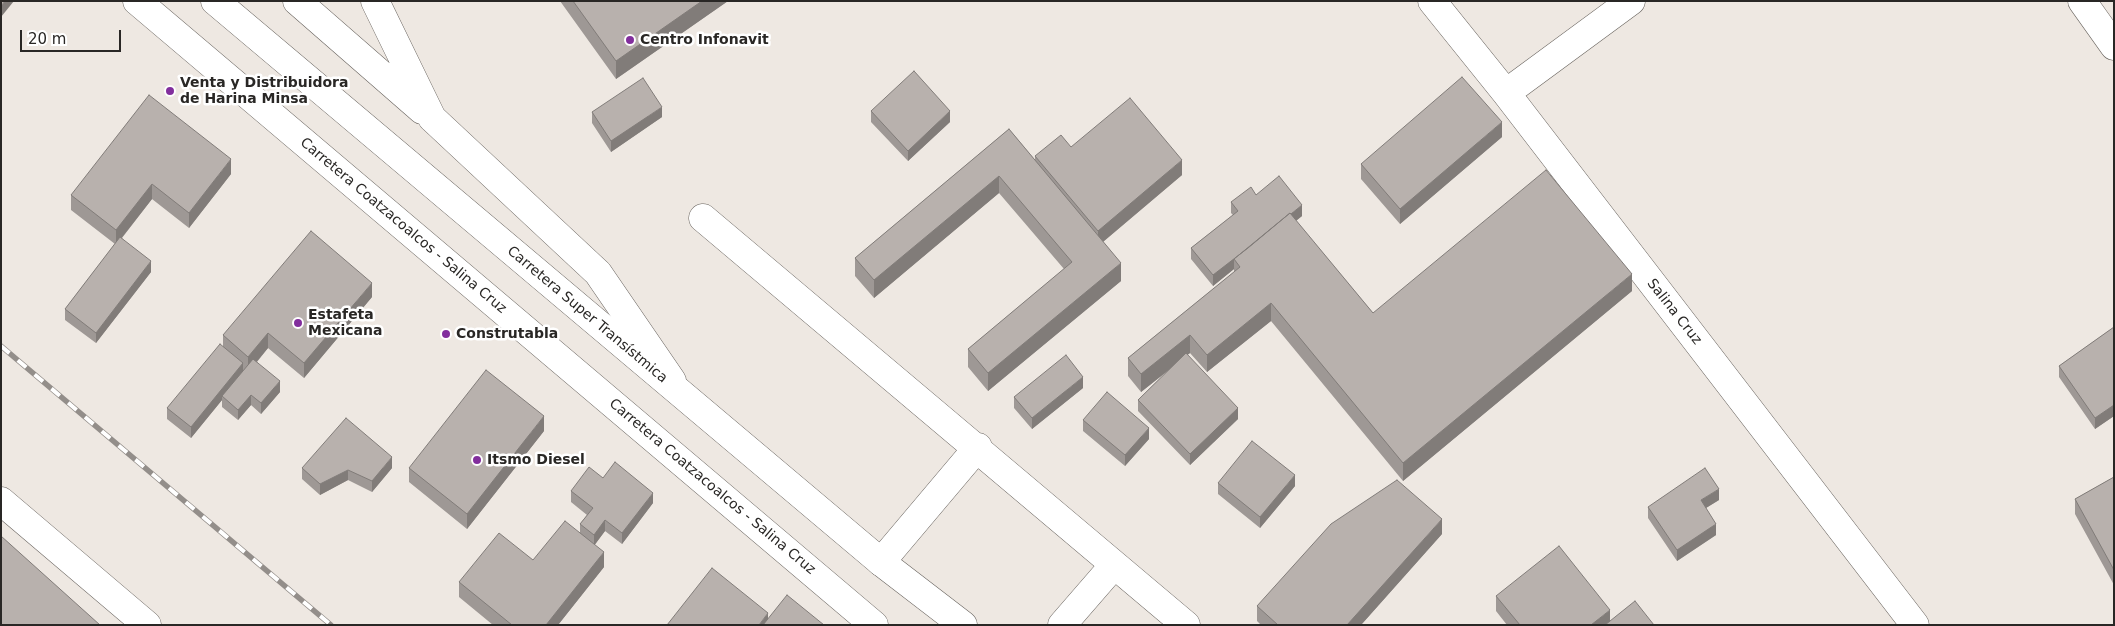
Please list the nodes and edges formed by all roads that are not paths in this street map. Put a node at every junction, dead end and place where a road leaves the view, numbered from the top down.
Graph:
1 (137, 1) edge
2 (215, 1) edge
3 (297, 1) edge
4 (375, 1) edge
5 (1432, 1) edge
6 (1631, 1) edge
7 (2082, 1) edge
8 (2114, 46) edge
9 (1506, 93) junction
10 (432, 118) junction
11 (704, 218) dead end
12 (680, 393) junction
13 (978, 448) junction
14 (1, 501) edge
15 (881, 562) junction
16 (1114, 565) junction
17 (147, 625) edge
18 (874, 625) edge
19 (963, 625) edge
20 (1062, 625) edge
21 (1186, 625) edge
22 (1915, 625) edge

1 - 18 street, Carretera Coatzacoalcos - Salina Cruz
2 - 12 street, Carretera Super Transístmica
3 - 10 street
4 - 10 street
5 - 9 street, Salina Cruz
6 - 9 street
7 - 8 street
9 - 22 street, Salina Cruz
10 - 12 street
11 - 13 street
12 - 15 street, Carretera Super Transístmica
13 - 15 street
13 - 16 street
14 - 17 street
15 - 19 street, Carretera Super Transístmica
16 - 20 street
16 - 21 street

